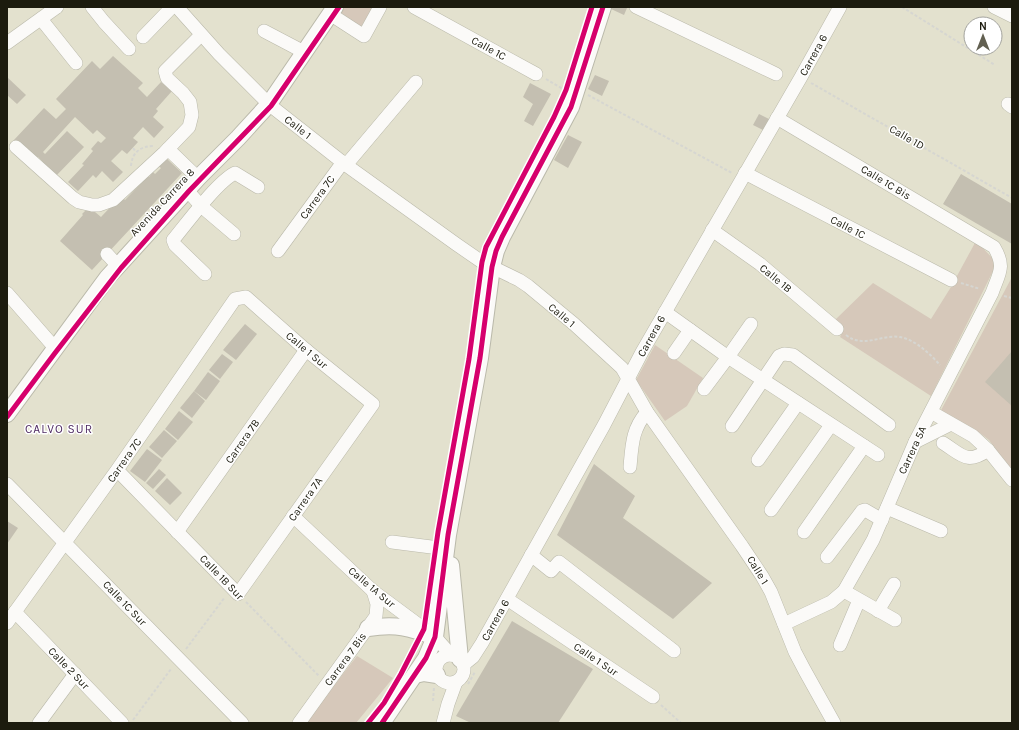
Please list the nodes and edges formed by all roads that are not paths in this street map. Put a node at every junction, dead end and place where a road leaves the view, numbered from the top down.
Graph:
1 (57, 7) edge
2 (92, 7) edge
3 (172, 7) edge
4 (177, 7) edge
5 (380, 7) edge
6 (414, 7) edge
7 (603, 7) edge
8 (636, 7) edge
9 (840, 7) edge
10 (994, 7) edge
11 (332, 11) edge
12 (1012, 16) edge
13 (41, 18) junction
14 (264, 31) dead end
15 (201, 35) junction
16 (143, 37) dead end
17 (7, 43) edge
18 (129, 49) dead end
19 (304, 52) junction
20 (76, 64) dead end
21 (536, 74) road end
22 (776, 74) dead end
23 (416, 82) dead end
24 (269, 104) junction
25 (777, 118) junction
26 (16, 147) dead end
27 (168, 149) junction
28 (345, 164) junction
29 (743, 176) junction
30 (193, 184) junction
31 (258, 187) dead end
32 (201, 206) junction
33 (712, 230) junction
34 (234, 234) dead end
35 (994, 247) joint
36 (278, 251) dead end
37 (107, 254) dead end
38 (118, 266) junction
39 (492, 267) junction
40 (205, 274) dead end
41 (951, 280) dead end
42 (7, 293) edge
43 (241, 297) joint
44 (665, 312) junction
45 (751, 324) dead end
46 (838, 329) road end
47 (690, 330) junction
48 (55, 348) junction
49 (306, 350) junction
50 (674, 353) dead end
51 (728, 357) junction
52 (628, 379) junction
53 (764, 380) junction
54 (704, 389) dead end
55 (798, 403) junction
56 (372, 404) joint
57 (647, 412) junction
58 (931, 412) junction
59 (7, 414) edge
60 (951, 424) junction
61 (831, 425) junction
62 (889, 425) dead end
63 (732, 426) dead end
64 (915, 442) junction
65 (943, 443) dead end
66 (864, 446) junction
67 (988, 450) junction
68 (878, 455) dead end
69 (758, 460) dead end
70 (630, 467) dead end
71 (117, 470) junction
72 (1012, 480) edge
73 (7, 484) edge
74 (771, 510) dead end
75 (884, 514) junction
76 (293, 516) junction
77 (177, 532) junction
78 (804, 532) dead end
79 (941, 532) dead end
80 (392, 542) dead end
81 (447, 542) junction
82 (65, 543) junction
83 (531, 555) junction
84 (827, 557) dead end
85 (894, 584) dead end
86 (373, 591) junction
87 (844, 591) junction
88 (238, 594) joint
89 (507, 599) junction
90 (859, 600) junction
91 (878, 611) junction
92 (15, 612) junction
93 (895, 620) dead end
94 (7, 623) edge
95 (784, 624) junction
96 (368, 628) junction
97 (435, 637) junction
98 (840, 645) dead end
99 (674, 651) dead end
100 (458, 660) junction
101 (75, 674) junction
102 (415, 675) junction
103 (440, 678) junction
104 (461, 684) junction
105 (653, 697) road end
106 (448, 704) junction
107 (444, 722) edge
108 (39, 723) edge
109 (122, 723) edge
110 (242, 723) edge
111 (300, 723) edge
112 (382, 723) edge
113 (834, 723) edge

1 - 13 street
2 - 18 street
3 - 16 street
4 - 15 street, Calle 1
5 - 11 street
6 - 21 street, Calle 1C
7 - 39 main road
8 - 22 street
9 - 25 street, Carrera 6
10 - 12 street
11 - 19 main road, Avenida Carrera 8
13 - 17 street
13 - 20 street
14 - 19 street
15 - 24 street, Calle 1
15 - 27 street
19 - 24 main road, Avenida Carrera 8
23 - 28 street, Carrera 7C
24 - 28 street, Calle 1
24 - 30 main road, Avenida Carrera 8
25 - 29 street, Carrera 6
25 - 35 street, Calle 1C Bis
26 - 27 street
27 - 30 street
28 - 36 street, Carrera 7C
28 - 39 street, Calle 1
29 - 33 street, Carrera 6
29 - 41 street, Calle 1C
30 - 32 street
30 - 38 main road, Avenida Carrera 8
31 - 32 street
32 - 34 street
32 - 40 street
33 - 44 street, Carrera 6
33 - 46 street, Calle 1B
35 - 58 street, Carrera 5A
37 - 38 street
38 - 48 main road, Avenida Carrera 8
39 - 52 street, Calle 1
39 - 81 main road
42 - 48 street
43 - 49 street, Calle 1 Sur
43 - 71 street, Carrera 7C
44 - 47 street
44 - 52 street, Carrera 6
45 - 51 street
47 - 50 street
47 - 51 street
48 - 59 main road, Avenida Carrera 8
49 - 56 street, Calle 1 Sur
49 - 77 street, Carrera 7B
51 - 53 street
51 - 54 street
52 - 57 street, Calle 1
52 - 83 street, Carrera 6
53 - 55 street
53 - 62 street
53 - 63 street
55 - 61 street
55 - 69 street
56 - 76 street, Carrera 7A
57 - 70 street
57 - 95 street, Calle 1
58 - 60 street
58 - 64 street, Carrera 5A
60 - 64 street
60 - 67 street
61 - 66 street
61 - 74 street
64 - 75 street, Carrera 5A
65 - 67 street
66 - 68 street
66 - 78 street
67 - 72 street
71 - 77 street, Calle 1B Sur
71 - 82 street, Carrera 7C
73 - 82 street, Calle 1C Sur
75 - 79 street
75 - 84 street
75 - 87 street, Carrera 5A
76 - 86 street, Calle 1A Sur
76 - 88 street, Carrera 7A
77 - 88 street, Calle 1B Sur
80 - 81 street
81 - 97 main road
81 - 100 main road
82 - 92 street, Carrera 7C
82 - 110 street, Calle 1C Sur
83 - 89 street, Carrera 6
83 - 99 street
85 - 91 street
86 - 96 street, Carrera 7 Bis
86 - 97 street, Calle 1A Sur
87 - 90 street
87 - 95 street, Carrera 5A
89 - 100 street, Carrera 6
89 - 105 street, Calle 1 Sur
90 - 91 street
90 - 98 street
91 - 93 street
92 - 94 street, Carrera 7C
92 - 101 street, Calle 2 Sur
95 - 113 street, Calle 1
96 - 97 main road
96 - 111 street, Carrera 7 Bis
97 - 100 street, Calle 1A Sur
97 - 102 main road
100 - 103 street
100 - 104 street
101 - 108 street
101 - 109 street, Calle 2 Sur
102 - 103 main road
102 - 112 main road
103 - 104 street
103 - 106 street
104 - 106 street
106 - 107 street

